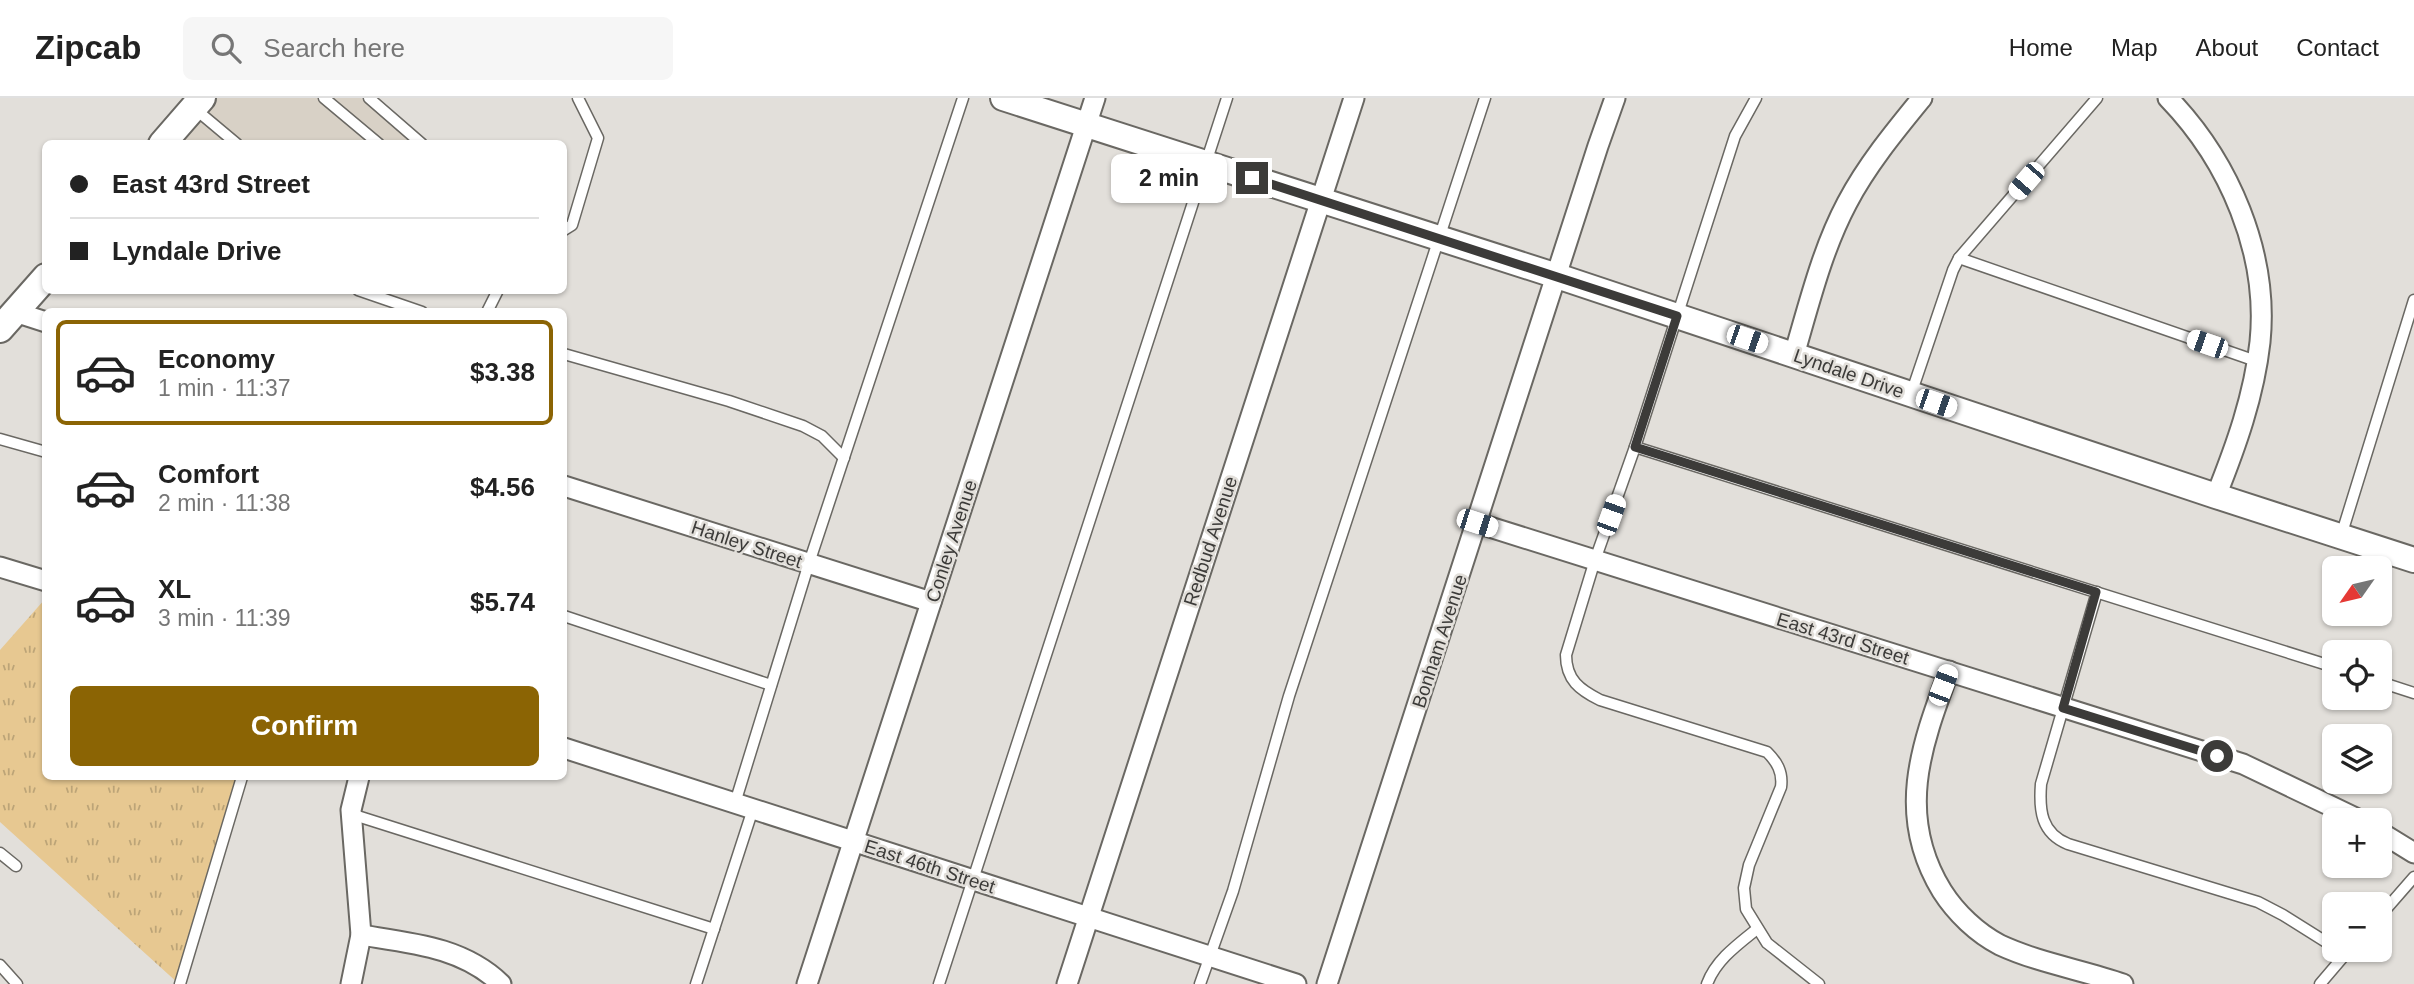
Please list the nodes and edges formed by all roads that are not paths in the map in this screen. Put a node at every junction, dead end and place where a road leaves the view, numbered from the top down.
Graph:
1 (324, 98) edge
2 (369, 98) edge
3 (578, 98) edge
4 (964, 98) edge
5 (1003, 98) edge
6 (1095, 98) edge
7 (1227, 98) edge
8 (1354, 98) edge
9 (1485, 98) edge
10 (1615, 98) edge
11 (1756, 98) edge
12 (1922, 98) edge
13 (2097, 98) edge
14 (2168, 98) edge
15 (198, 103) edge
16 (1086, 125) junction
17 (166, 140) edge
18 (233, 140) edge
19 (374, 140) edge
20 (417, 140) edge
21 (1208, 163) junction
22 (1320, 200) junction
23 (567, 228) edge
24 (1440, 238) junction
25 (1959, 258) junction
26 (1557, 276) junction
27 (42, 282) edge
28 (370, 294) edge
29 (2414, 300) edge
30 (410, 308) edge
31 (1677, 316) junction
32 (7, 321) edge
33 (42, 322) edge
34 (567, 355) edge
35 (1794, 355) junction
36 (2256, 361) junction
37 (1911, 394) junction
38 (0, 439) edge
39 (1635, 447) junction
40 (42, 451) edge
41 (844, 458) junction
42 (567, 486) edge
43 (2216, 496) junction
44 (1477, 523) junction
45 (2341, 536) junction
46 (1595, 560) junction
47 (2414, 560) edge
48 (809, 563) junction
49 (0, 566) edge
50 (42, 580) edge
51 (2096, 592) junction
52 (931, 602) junction
53 (567, 617) edge
54 (2322, 663) edge
55 (1949, 671) junction
56 (771, 685) junction
57 (2392, 686) edge
58 (2414, 693) edge
59 (2063, 708) junction
60 (567, 749) edge
61 (241, 780) edge
62 (358, 780) edge
63 (744, 806) junction
64 (2335, 808) edge
65 (351, 814) junction
66 (2392, 839) edge
67 (853, 841) junction
68 (0, 853) edge
69 (2414, 853) edge
70 (16, 866) dead end
71 (2414, 877) edge
72 (972, 880) junction
73 (2392, 902) edge
74 (1088, 917) junction
75 (714, 929) junction
76 (1757, 929) junction
77 (361, 935) junction
78 (2322, 939) edge
79 (1210, 956) junction
80 (2337, 962) edge
81 (0, 965) edge
82 (17, 984) edge
83 (180, 984) edge
84 (351, 984) edge
85 (501, 984) edge
86 (696, 984) edge
87 (807, 984) edge
88 (939, 984) edge
89 (1067, 984) edge
90 (1200, 984) edge
91 (1296, 984) edge
92 (1327, 984) edge
93 (1707, 984) edge
94 (1818, 984) edge
95 (2123, 984) edge
96 (2320, 984) edge

1 - 19 lane
2 - 20 lane
3 - 23 lane
4 - 41 lane
5 - 16 street, Lyndale Drive
6 - 16 street, Conley Avenue
7 - 21 lane
8 - 22 street, Redbud Avenue
9 - 24 lane
10 - 26 street, Bonham Avenue
11 - 31 lane
12 - 35 street
13 - 25 lane
14 - 36 street
15 - 17 main road
15 - 18 lane
16 - 21 street, Lyndale Drive
16 - 52 street, Conley Avenue
21 - 22 street, Lyndale Drive
21 - 72 lane
22 - 24 street, Lyndale Drive
22 - 74 street, Redbud Avenue
24 - 26 street, Lyndale Drive
24 - 79 lane
25 - 36 lane
25 - 37 lane
26 - 31 street, Lyndale Drive
26 - 44 street, Bonham Avenue
27 - 32 main road
28 - 30 lane
29 - 45 lane
31 - 35 street, Lyndale Drive
31 - 39 lane
32 - 33 street
34 - 41 lane
35 - 37 street, Lyndale Drive
36 - 43 street
37 - 43 street, Lyndale Drive
38 - 40 lane
39 - 46 lane
39 - 51 lane
41 - 48 lane
42 - 48 street, Hanley Street
43 - 45 street, Lyndale Drive
44 - 46 street, East 43rd Street
44 - 92 street, Bonham Avenue
45 - 47 street, Lyndale Drive
46 - 55 street, East 43rd Street
46 - 76 lane
48 - 52 street, Hanley Street
48 - 56 lane
49 - 50 street
51 - 54 lane
51 - 59 lane
52 - 67 street, Conley Avenue
53 - 56 lane
55 - 59 street, East 43rd Street
55 - 95 street
56 - 63 lane
57 - 58 lane
59 - 64 street, East 43rd Street
59 - 78 lane
60 - 63 street, East 46th Street
61 - 83 lane
62 - 65 street
63 - 67 street, East 46th Street
63 - 75 lane
65 - 75 lane
65 - 77 street
66 - 69 street
67 - 72 street, East 46th Street
67 - 87 street, Conley Avenue
68 - 70 lane
71 - 73 lane
72 - 74 street, East 46th Street
72 - 88 lane
74 - 79 street, East 46th Street
74 - 89 street, Redbud Avenue
75 - 86 lane
76 - 93 lane
76 - 94 lane
77 - 84 street
77 - 85 street
79 - 90 lane
79 - 91 street, East 46th Street
80 - 96 lane
81 - 82 lane

